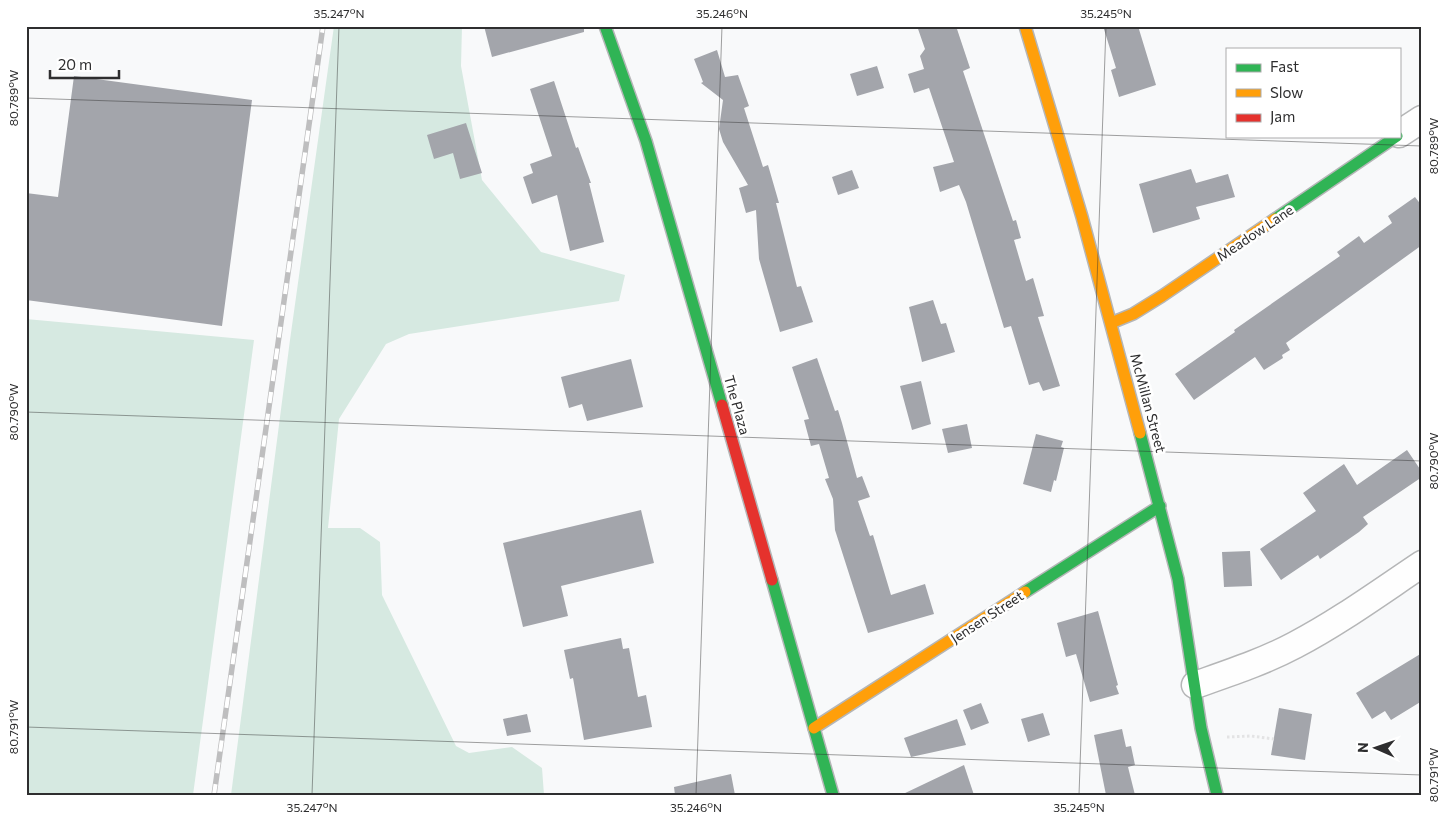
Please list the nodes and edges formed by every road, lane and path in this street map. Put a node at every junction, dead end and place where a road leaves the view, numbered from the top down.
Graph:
1 (605, 26) edge
2 (1025, 26) edge
3 (1422, 119) edge
4 (1400, 134) edge
5 (1394, 138) edge
6 (1111, 323) junction
7 (1160, 506) junction
8 (1422, 564) edge
9 (1195, 684) junction
10 (814, 728) junction
11 (1274, 739) dead end
12 (1205, 742) junction
13 (833, 795) edge
14 (1217, 795) edge

1 - 10 street, The Plaza
2 - 6 street, McMillan Street
3 - 4 street, Meadow Lane
5 - 6 street, Meadow Lane
6 - 7 street, McMillan Street
7 - 9 street, McMillan Street
7 - 10 street, Jensen Street
8 - 9 street
9 - 12 street, McMillan Street
10 - 13 street, The Plaza
11 - 12 path
12 - 14 street, McMillan Street

